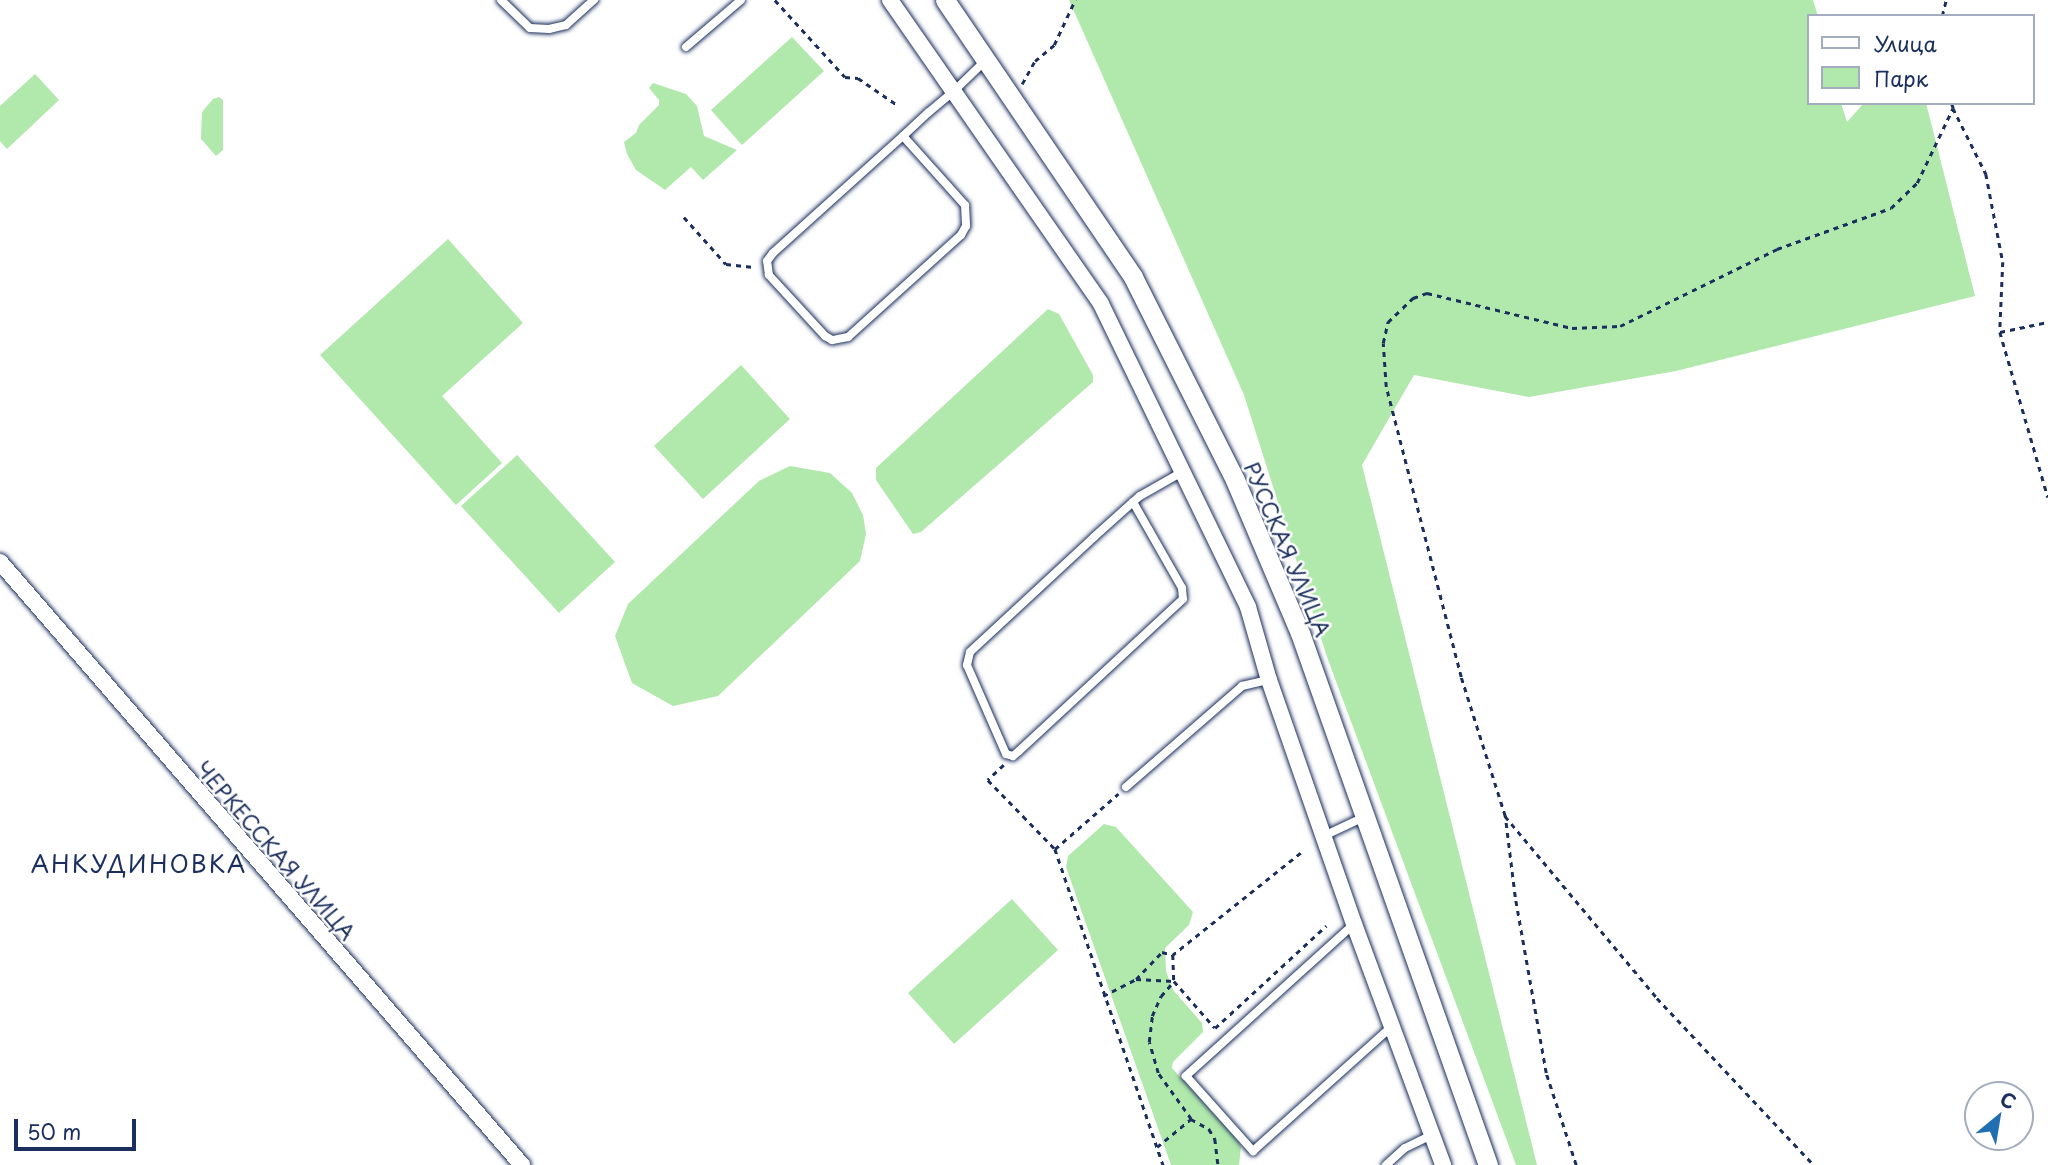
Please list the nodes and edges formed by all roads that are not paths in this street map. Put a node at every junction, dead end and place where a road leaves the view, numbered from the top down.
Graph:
1 (501, 0) edge
2 (594, 0) edge
3 (741, 0) edge
4 (890, 0) edge
5 (945, 0) edge
6 (686, 47) dead end
7 (986, 60) junction
8 (954, 91) junction
9 (903, 136) junction
10 (1182, 472) junction
11 (1133, 502) junction
12 (0, 562) edge
13 (1269, 680) junction
14 (1126, 787) road end
15 (1365, 816) junction
16 (1326, 835) junction
17 (1354, 924) junction
18 (1391, 1027) junction
19 (1432, 1135) junction
20 (522, 1165) edge
21 (1386, 1165) edge
22 (1443, 1165) edge
23 (1488, 1165) edge

1 - 2 lane
3 - 6 lane
4 - 8 street
5 - 7 street, РУССКАЯ УЛИЦА
7 - 8 lane
7 - 15 street, РУССКАЯ УЛИЦА
8 - 9 lane
8 - 10 street
9 - 9 lane
10 - 11 lane
10 - 13 street
11 - 11 lane
12 - 20 street, ЧЕРКЕССКАЯ УЛИЦА
13 - 14 lane
13 - 16 street
15 - 16 lane
15 - 23 street, РУССКАЯ УЛИЦА
16 - 17 street
17 - 18 street
17 - 18 lane
18 - 19 street
19 - 21 lane
19 - 22 street

